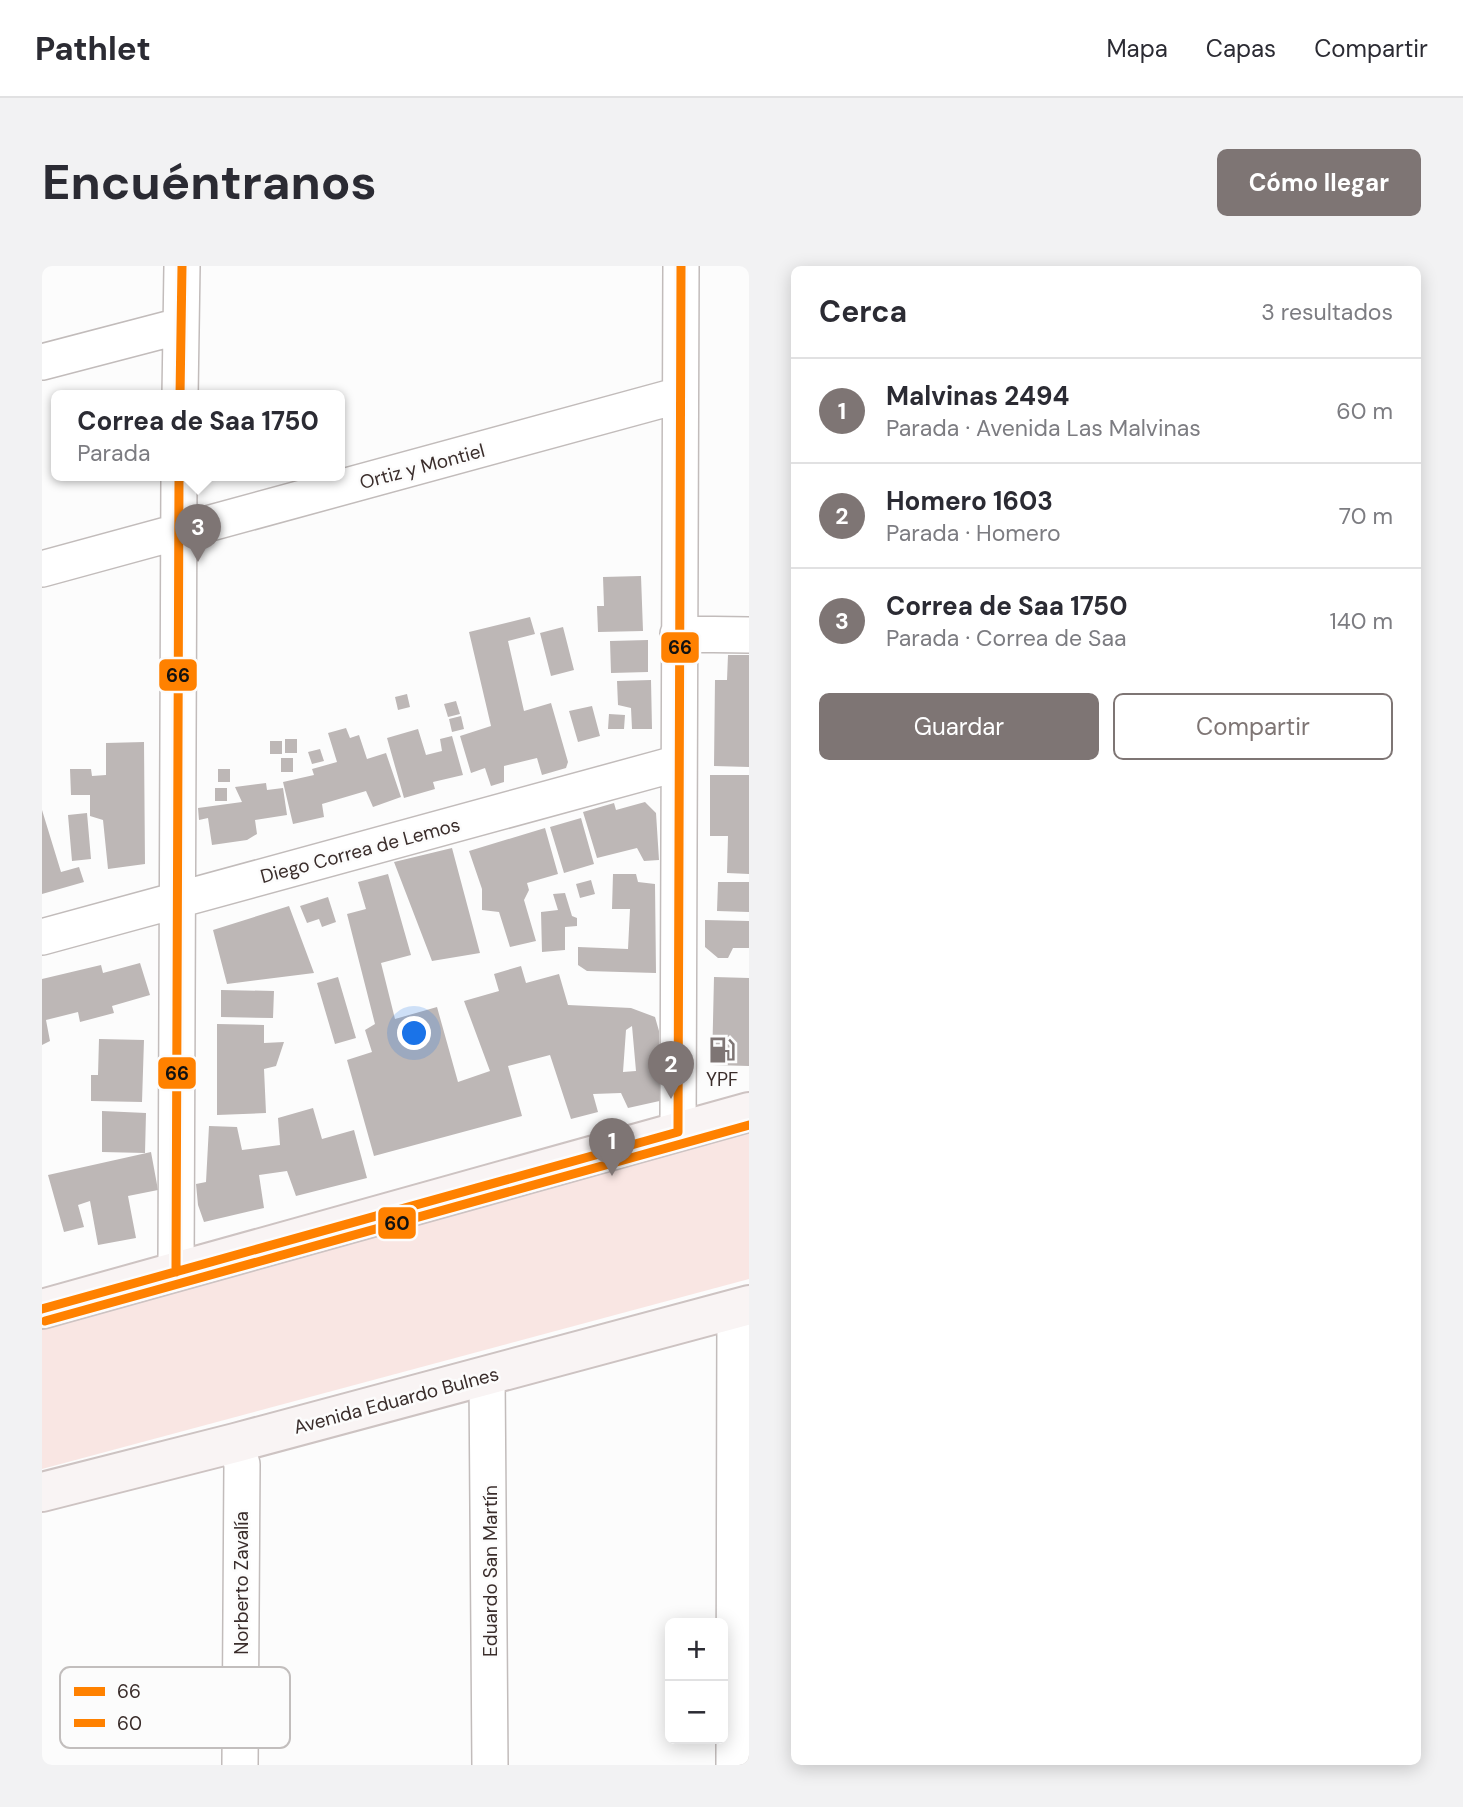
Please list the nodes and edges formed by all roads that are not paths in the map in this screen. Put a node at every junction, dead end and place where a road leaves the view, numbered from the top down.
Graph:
1 (182, 266) edge
2 (681, 266) edge
3 (180, 326) junction
4 (42, 362) edge
5 (180, 390) edge
6 (680, 395) junction
7 (179, 481) edge
8 (178, 533) junction
9 (42, 569) edge
10 (678, 634) junction
11 (749, 635) edge
12 (679, 763) junction
13 (178, 900) junction
14 (42, 937) edge
15 (749, 1112) edge
16 (678, 1132) junction
17 (176, 1272) junction
18 (742, 1307) edge
19 (42, 1309) edge
20 (487, 1376) junction
21 (235, 1443) junction
22 (42, 1492) edge
23 (241, 1667) edge
24 (490, 1765) edge
25 (734, 1765) edge

1 - 3 street
2 - 6 street
3 - 4 street
3 - 5 street
6 - 8 street, Ortiz y Montiel
6 - 10 street
7 - 8 street
8 - 9 street, Ortiz y Montiel
8 - 13 street
10 - 11 street
10 - 12 street
12 - 13 street, Diego Correa de Lemos
12 - 16 street
13 - 14 street, Diego Correa de Lemos
13 - 17 street
15 - 16 main road
16 - 17 main road
17 - 19 main road
18 - 20 main road, Avenida Eduardo Bulnes
18 - 25 street
20 - 21 main road, Avenida Eduardo Bulnes
20 - 24 street, Eduardo San Martín
21 - 22 main road, Avenida Eduardo Bulnes
21 - 23 street, Norberto Zavalía

